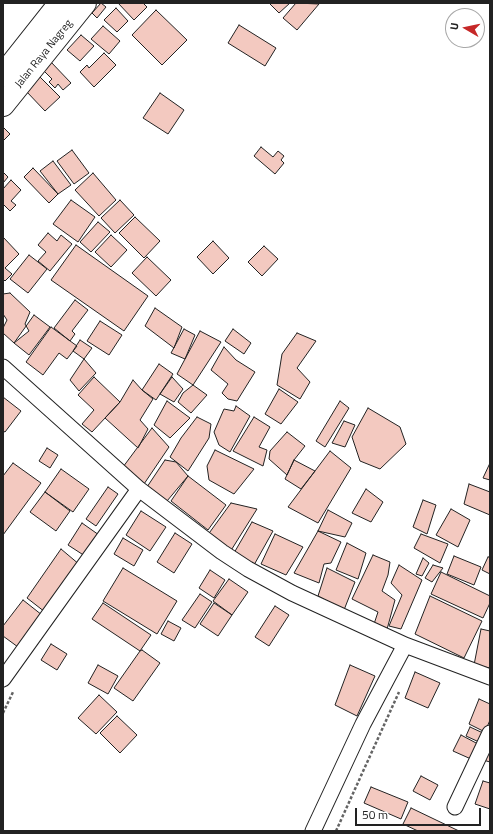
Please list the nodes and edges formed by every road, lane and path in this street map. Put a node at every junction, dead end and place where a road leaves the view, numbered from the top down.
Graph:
1 (60, 3) edge
2 (85, 3) edge
3 (3, 75) edge
4 (3, 105) edge
5 (3, 367) edge
6 (139, 489) junction
7 (405, 645) junction
8 (490, 677) edge
9 (3, 679) edge
10 (11, 695) dead end
11 (3, 713) edge
12 (390, 715) dead end
13 (490, 734) edge
14 (455, 807) dead end
15 (313, 831) edge
16 (336, 831) edge

1 - 3 highway, Jalan Raya Nagreg
2 - 4 highway, Jalan Raya Nagreg
5 - 6 street
6 - 7 street
6 - 9 street
7 - 8 street
7 - 15 street
10 - 11 path
12 - 16 path
13 - 14 street

